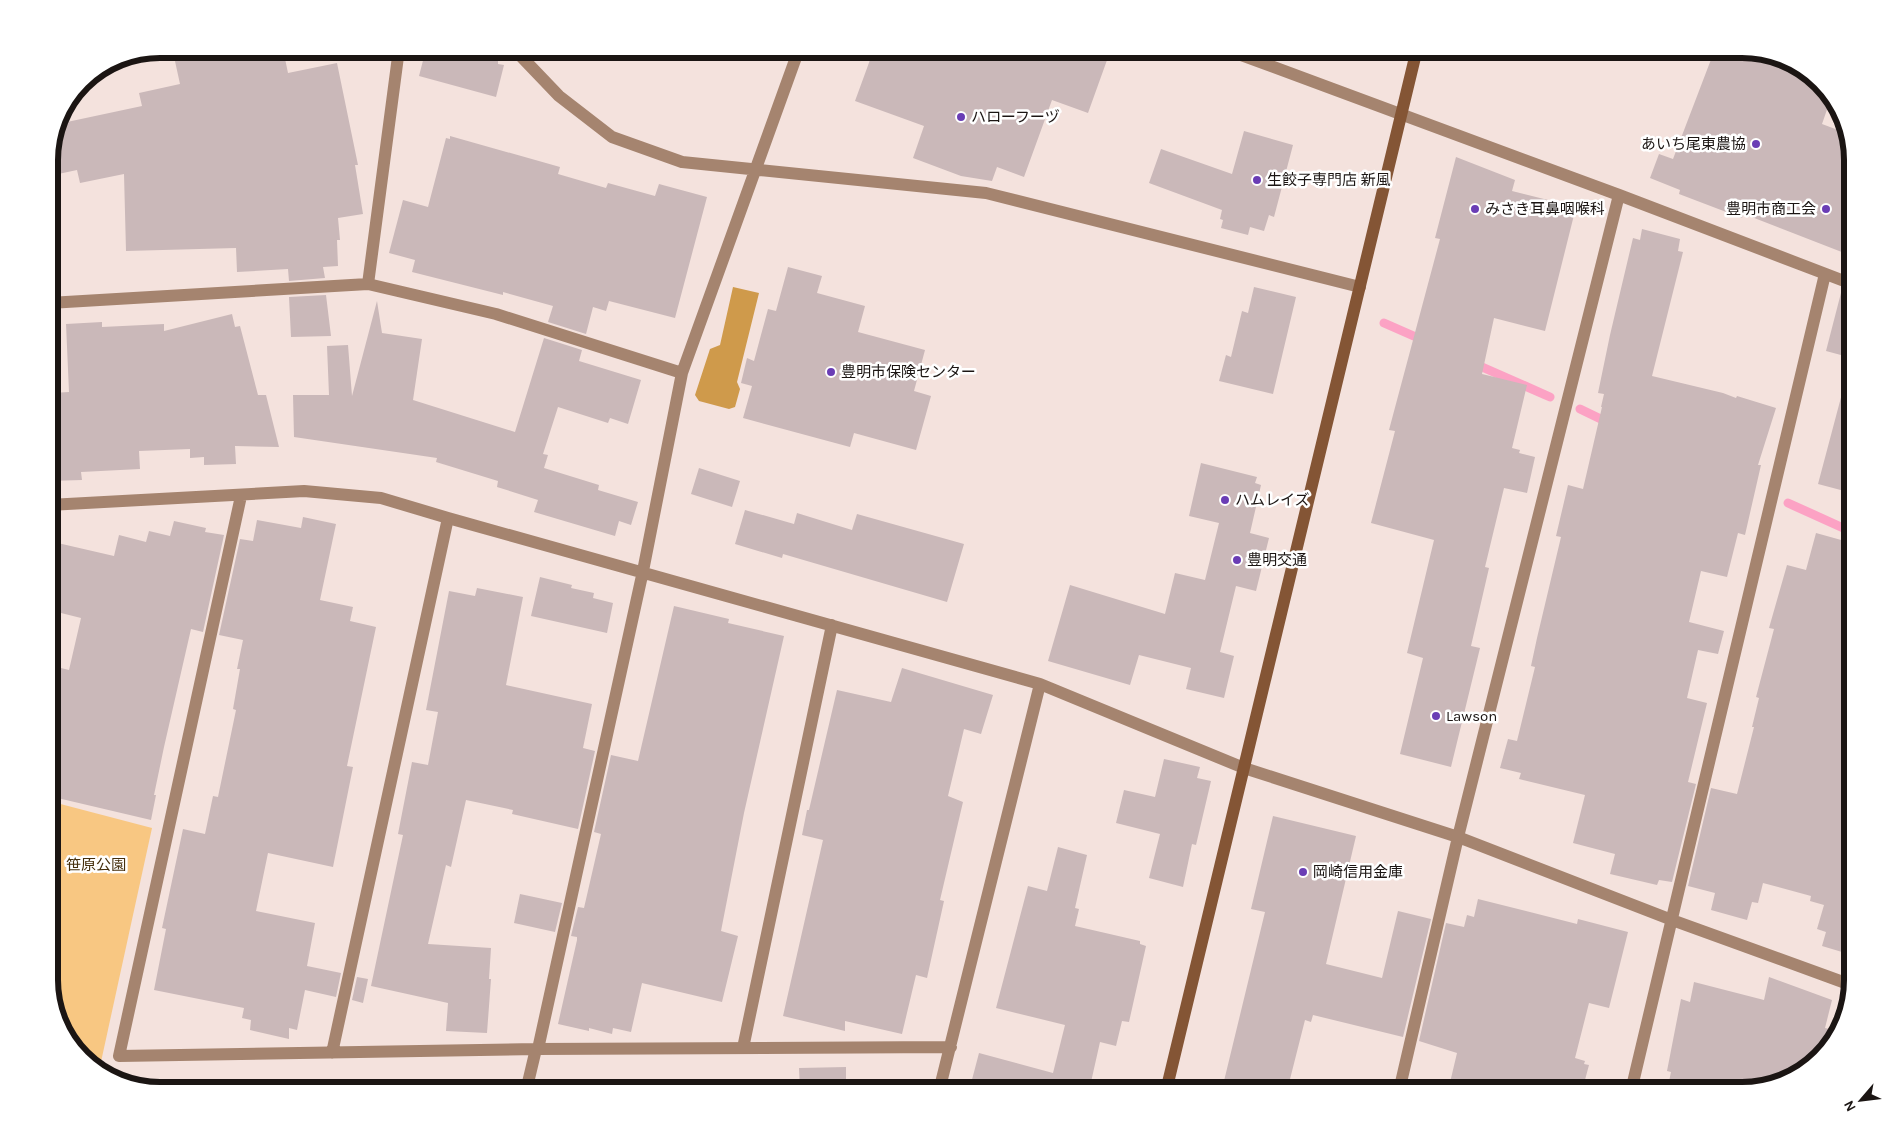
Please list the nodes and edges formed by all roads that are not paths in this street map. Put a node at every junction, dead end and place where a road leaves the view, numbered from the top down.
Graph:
1 (398, 58) edge
2 (523, 58) edge
3 (796, 58) edge
4 (1249, 58) edge
5 (1415, 58) edge
6 (1401, 114) junction
7 (754, 168) junction
8 (1619, 195) junction
9 (1825, 274) junction
10 (1843, 281) edge
11 (368, 284) junction
12 (1360, 287) junction
13 (58, 305) edge
14 (682, 373) junction
15 (241, 496) junction
16 (58, 506) edge
17 (448, 518) junction
18 (643, 571) junction
19 (832, 625) junction
20 (1040, 684) junction
21 (1244, 768) junction
22 (1458, 837) junction
23 (1672, 920) junction
24 (1844, 982) edge
25 (951, 1047) junction
26 (743, 1048) junction
27 (537, 1049) junction
28 (332, 1052) junction
29 (528, 1082) edge
30 (941, 1082) edge
31 (1168, 1082) edge
32 (1401, 1082) edge
33 (1633, 1082) edge

1 - 11 street
2 - 7 street
3 - 7 street
4 - 6 street
5 - 6 street
6 - 8 street
6 - 12 street
7 - 12 street
7 - 14 street
8 - 9 street
8 - 22 street
9 - 10 street
9 - 23 street
11 - 13 street
11 - 14 street
12 - 21 street
14 - 18 street
15 - 16 street
15 - 17 street
15 - 28 street
17 - 18 street
17 - 28 street
18 - 19 street
18 - 27 street
19 - 20 street
19 - 26 street
20 - 21 street
20 - 25 street
21 - 22 street
21 - 31 street
22 - 23 street
22 - 32 street
23 - 24 street
23 - 33 street
25 - 26 street
25 - 30 street
26 - 27 street
27 - 28 street
27 - 29 street

